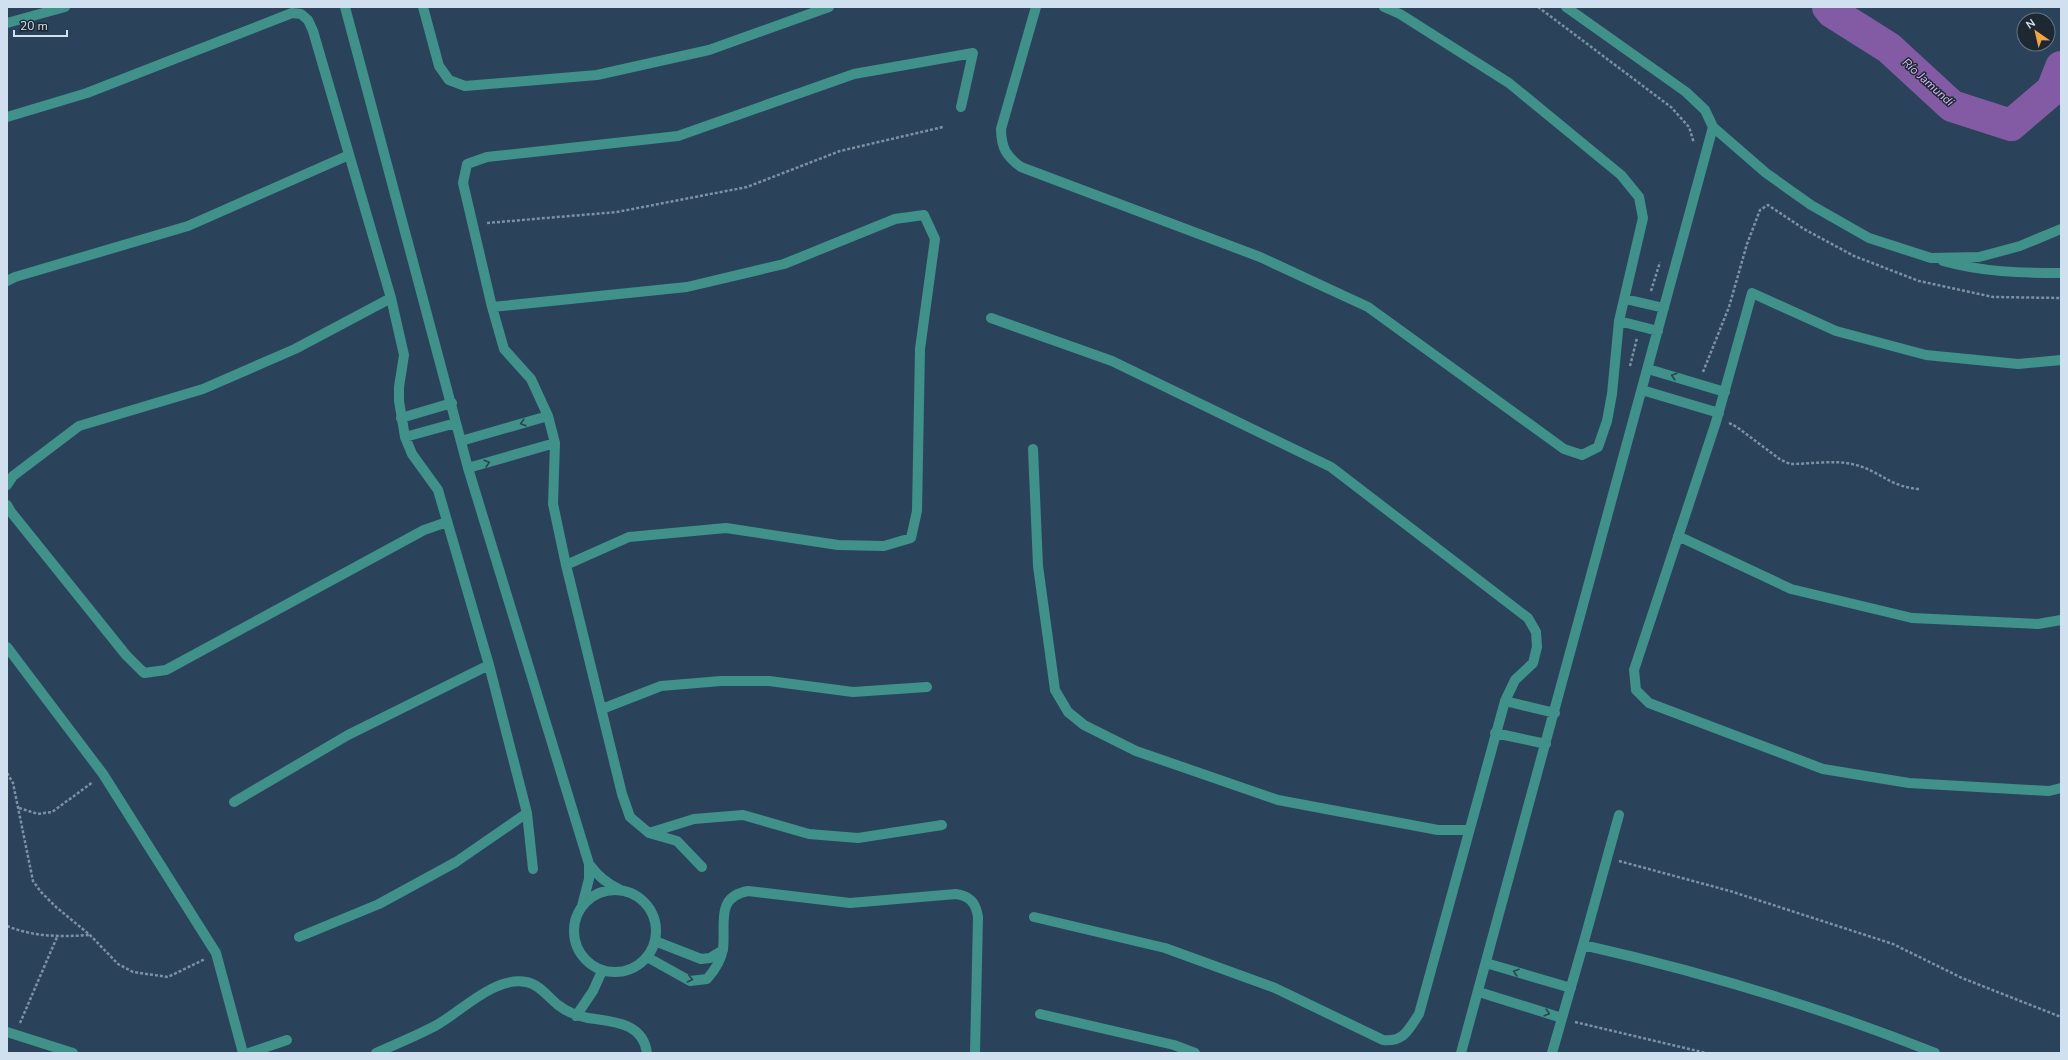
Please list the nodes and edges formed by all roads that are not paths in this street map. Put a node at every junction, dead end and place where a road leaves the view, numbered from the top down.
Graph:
1 (65, 7) edge
2 (346, 7) edge
3 (423, 7) edge
4 (829, 7) edge
5 (1036, 7) edge
6 (1384, 7) edge
7 (1566, 7) edge
8 (7, 24) edge
9 (961, 107) dead end
10 (7, 117) edge
11 (1713, 127) junction
12 (349, 154) junction
13 (2061, 229) edge
14 (1931, 258) junction
15 (2061, 273) edge
16 (7, 281) edge
17 (391, 298) junction
18 (1625, 298) junction
19 (492, 307) junction
20 (1664, 308) junction
21 (991, 318) dead end
22 (1619, 322) junction
23 (1658, 331) junction
24 (2061, 360) edge
25 (1648, 368) junction
26 (1642, 390) junction
27 (1726, 392) junction
28 (452, 403) junction
29 (548, 416) junction
30 (401, 418) junction
31 (1718, 418) junction
32 (456, 423) junction
33 (405, 437) junction
34 (461, 440) junction
35 (555, 443) junction
36 (1033, 449) dead end
37 (468, 468) junction
38 (7, 485) edge
39 (7, 505) edge
40 (447, 522) junction
41 (1678, 536) junction
42 (566, 565) junction
43 (2061, 620) edge
44 (7, 647) edge
45 (489, 665) junction
46 (927, 687) dead end
47 (1505, 701) junction
48 (602, 709) junction
49 (1555, 712) junction
50 (1496, 733) junction
51 (1546, 744) junction
52 (2061, 788) edge
53 (234, 802) dead end
54 (527, 812) junction
55 (1619, 816) dead end
56 (942, 825) dead end
57 (1468, 830) junction
58 (649, 833) junction
59 (589, 864) junction
60 (702, 867) dead end
61 (533, 869) dead end
62 (621, 890) junction
63 (582, 906) junction
64 (1034, 917) dead end
65 (299, 937) dead end
66 (655, 941) junction
67 (1583, 945) junction
68 (723, 950) junction
69 (647, 957) junction
70 (1486, 963) junction
71 (602, 971) junction
72 (1570, 988) junction
73 (1479, 992) junction
74 (1040, 1014) dead end
75 (576, 1016) junction
76 (1562, 1018) junction
77 (11, 1033) edge
78 (287, 1040) dead end
79 (73, 1053) edge
80 (243, 1053) edge
81 (249, 1053) edge
82 (376, 1053) edge
83 (647, 1053) edge
84 (975, 1053) edge
85 (1195, 1053) edge
86 (1461, 1053) edge
87 (1552, 1053) edge
88 (1935, 1053) edge

1 - 8 street
2 - 28 street
3 - 4 street
5 - 22 street
6 - 18 street
7 - 11 street
9 - 19 street
10 - 12 street
11 - 14 street
11 - 20 street
12 - 16 street
12 - 17 street
13 - 14 street
14 - 15 street
17 - 30 street
17 - 38 street
18 - 20 street
18 - 22 street
19 - 29 street
19 - 42 street
20 - 23 street
21 - 47 street
22 - 23 street
23 - 25 street
24 - 27 street
25 - 26 street
27 -> 25 street
26 - 31 street
26 - 49 street
27 - 31 street
28 - 30 street
28 - 32 street
29 -> 34 street
29 - 35 street
30 - 33 street
31 - 41 street
32 - 33 street
32 - 34 street
33 - 40 street
34 - 37 street
37 -> 35 street
35 - 42 street
36 - 57 street
37 - 59 street
39 - 40 street
40 - 45 street
41 - 43 street
41 - 52 street
42 - 48 street
44 - 80 street
45 - 53 street
45 - 54 street
46 - 48 street
47 - 49 street
47 - 50 street
48 - 58 street
49 - 51 street
50 - 51 street
50 - 57 street
51 - 70 street
54 - 61 street
54 - 65 street
55 - 67 street
56 - 58 street
57 - 64 street
58 - 60 street
59 - 62 street
59 - 63 street
62 - 63 street
62 - 66 street
63 - 71 street
66 - 68 street
66 - 69 street
67 - 72 street
67 - 88 street
69 -> 68 street
68 - 84 street
69 - 71 street
72 -> 70 street
70 - 73 street
71 - 75 street
72 - 76 street
73 -> 76 street
73 - 86 street
74 - 85 street
75 - 82 street
75 - 83 street
76 - 87 street
77 - 79 street
78 - 81 street

